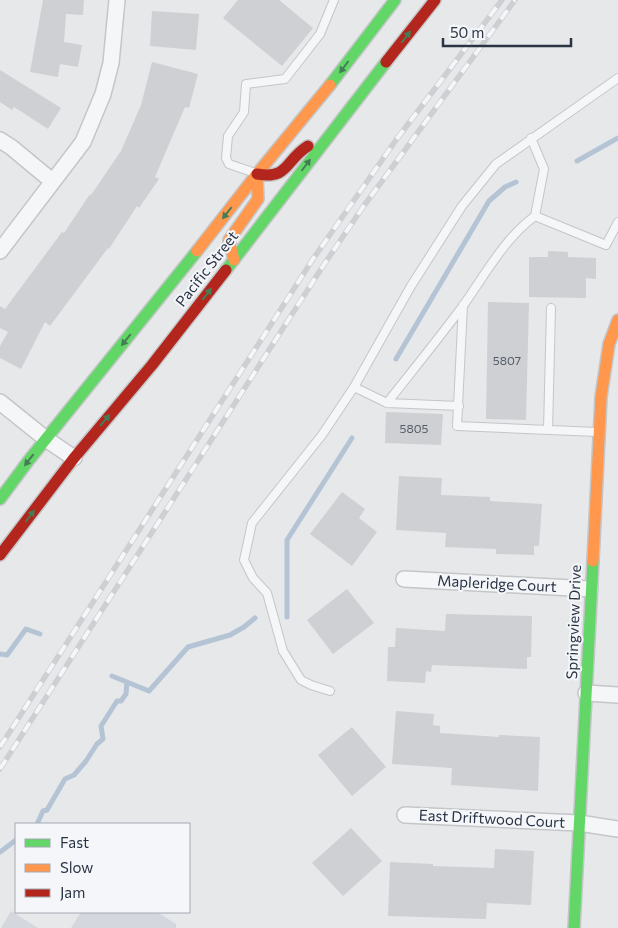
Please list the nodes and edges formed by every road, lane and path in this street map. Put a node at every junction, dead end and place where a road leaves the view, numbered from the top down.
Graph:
1 (117, 0) edge
2 (334, 0) edge
3 (395, 0) edge
4 (435, 0) edge
5 (618, 78) edge
6 (531, 138) junction
7 (0, 140) edge
8 (322, 144) junction
9 (257, 174) junction
10 (52, 181) junction
11 (535, 216) junction
12 (618, 222) edge
13 (0, 252) edge
14 (234, 260) junction
15 (463, 305) junction
16 (551, 308) dead end
17 (618, 320) edge
18 (354, 387) junction
19 (0, 402) edge
20 (387, 403) junction
21 (458, 406) junction
22 (548, 430) junction
23 (599, 432) junction
24 (46, 439) junction
25 (74, 458) junction
26 (0, 499) edge
27 (0, 555) edge
28 (404, 579) dead end
29 (590, 589) junction
30 (330, 690) dead end
31 (586, 693) junction
32 (618, 695) edge
33 (405, 815) dead end
34 (579, 823) junction
35 (618, 829) edge
36 (574, 928) edge

1 - 10 street
2 - 9 lane
3 -> 9 main road, Pacific Street
8 -> 4 main road, Pacific Street
5 - 6 lane
6 - 11 lane
6 - 18 lane
7 - 10 street
8 - 9 main road
14 -> 8 main road, Pacific Street
9 - 14 main road
9 -> 24 main road, Pacific Street
10 - 13 street
11 - 12 lane
11 - 15 lane
25 -> 14 main road, Pacific Street
15 - 20 lane
15 - 21 lane
16 - 22 lane
17 - 23 main road, Springview Drive
18 - 20 lane
18 - 30 lane
19 - 24 street
20 - 21 lane
21 - 22 lane
22 - 23 lane
23 - 29 main road, Springview Drive
24 - 25 street
24 -> 26 main road, Pacific Street
27 -> 25 main road, Pacific Street
28 - 29 street, Mapleridge Court
29 - 31 main road, Springview Drive
31 - 32 street
31 - 34 main road, Springview Drive
33 - 34 street, East Driftwood Court
34 - 35 street, East Driftwood Court
34 - 36 main road, Springview Drive

